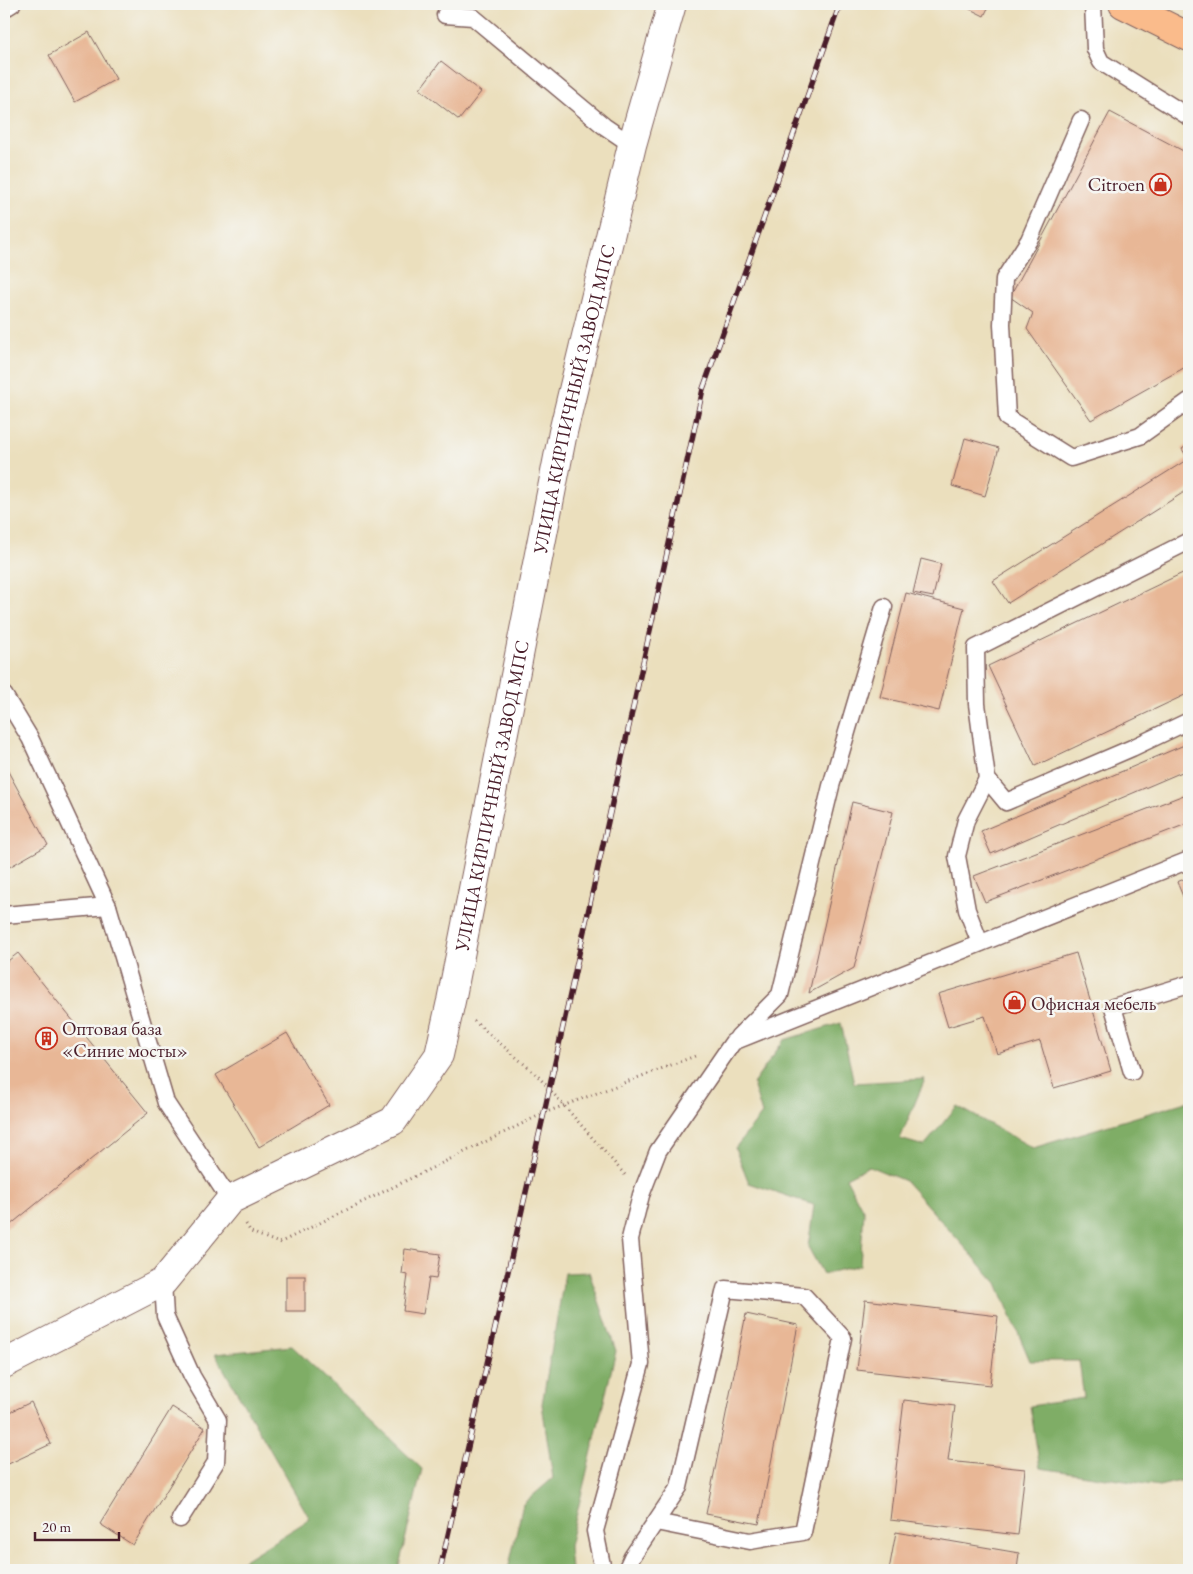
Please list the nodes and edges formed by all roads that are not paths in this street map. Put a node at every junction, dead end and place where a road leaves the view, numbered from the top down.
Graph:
1 (12, 4) edge
2 (672, 4) edge
3 (1093, 4) edge
4 (1123, 4) edge
5 (4, 9) edge
6 (445, 15) dead end
7 (1189, 37) edge
8 (1189, 117) edge
9 (1081, 120) dead end
10 (632, 145) junction
11 (1189, 401) edge
12 (1189, 540) edge
13 (884, 607) dead end
14 (4, 695) edge
15 (1189, 721) edge
16 (987, 779) junction
17 (1189, 860) edge
18 (108, 906) junction
19 (4, 915) edge
20 (980, 943) junction
21 (1189, 984) edge
22 (733, 1042) junction
23 (1132, 1072) dead end
24 (230, 1200) junction
25 (163, 1282) junction
26 (4, 1364) edge
27 (180, 1519) dead end
28 (656, 1522) junction
29 (603, 1570) edge
30 (626, 1570) edge

1 - 5 lane
2 - 10 street, УЛИЦА КИРПИЧНЫЙ ЗАВОД МПС
3 - 8 lane
4 - 7 main road
6 - 10 lane
9 - 11 lane
10 - 24 street, УЛИЦА КИРПИЧНЫЙ ЗАВОД МПС
12 - 16 lane
13 - 22 lane
14 - 18 lane
15 - 16 lane
16 - 20 lane
17 - 20 lane
18 - 19 lane
18 - 24 lane
20 - 22 lane
21 - 23 lane
22 - 29 lane
24 - 25 street, УЛИЦА КИРПИЧНЫЙ ЗАВОД МПС
25 - 26 street, УЛИЦА КИРПИЧНЫЙ ЗАВОД МПС
25 - 27 lane
28 - 28 lane
28 - 30 lane

